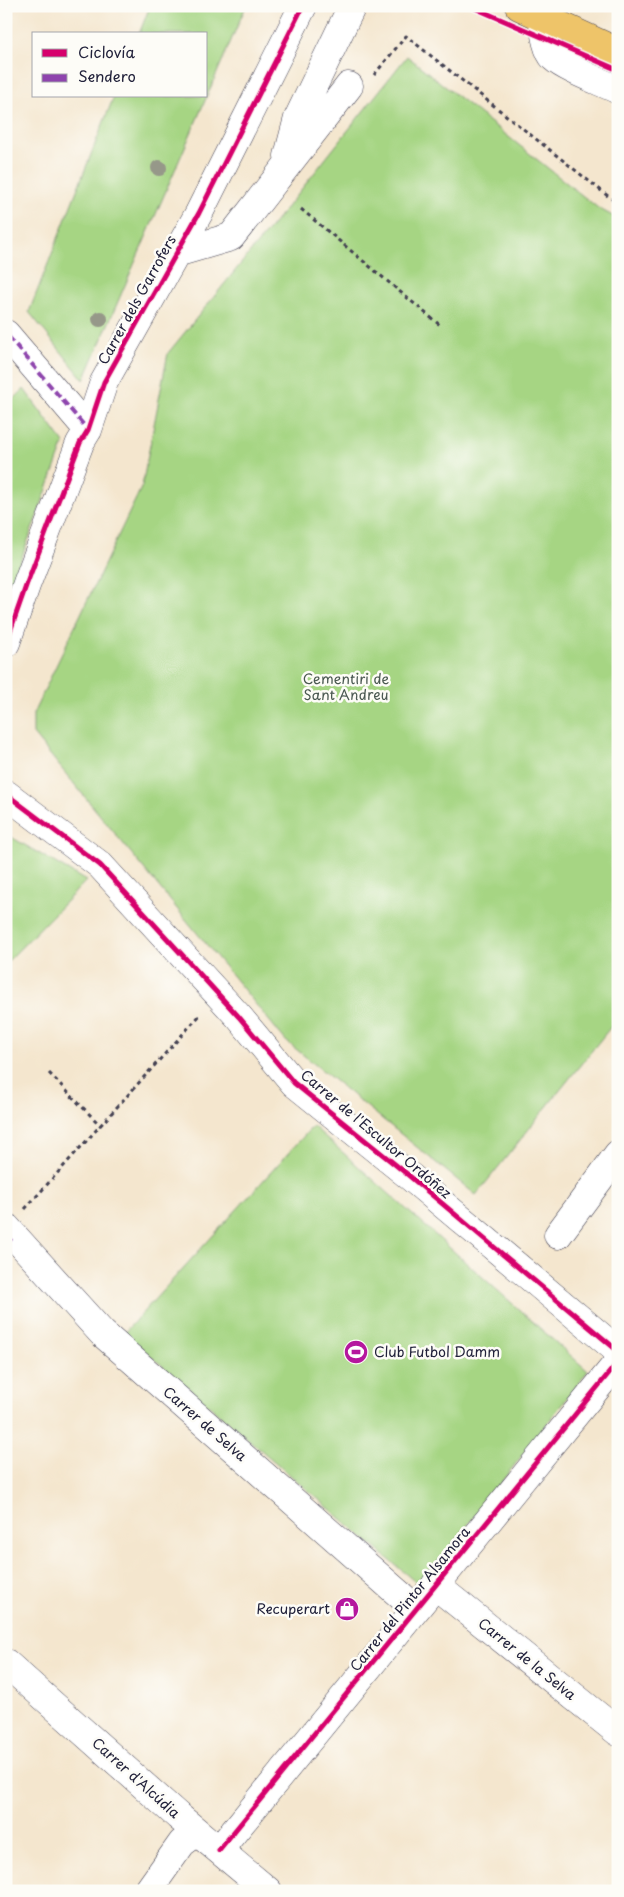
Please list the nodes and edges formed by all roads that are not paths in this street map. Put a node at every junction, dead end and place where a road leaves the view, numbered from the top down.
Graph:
1 (303, 6) edge
2 (352, 6) edge
3 (530, 12) edge
4 (618, 52) edge
5 (358, 84) road end
6 (618, 90) edge
7 (284, 169) junction
8 (176, 253) junction
9 (6, 334) edge
10 (88, 430) junction
11 (6, 643) edge
12 (6, 794) edge
13 (618, 1154) edge
14 (12, 1229) edge
15 (558, 1235) dead end
16 (618, 1351) edge
17 (618, 1362) edge
18 (435, 1586) junction
19 (416, 1609) junction
20 (6, 1663) edge
21 (618, 1732) edge
22 (197, 1832) junction
23 (219, 1850) junction
24 (254, 1886) edge
25 (148, 1891) edge

1 - 8 street, Carrer dels Garrofers
2 - 7 street
3 - 4 main road
3 - 6 street
5 - 7 street
7 - 8 street
8 - 10 street, Carrer dels Garrofers
9 - 10 street
10 - 11 street, Carrer dels Garrofers
12 - 16 street, Carrer de l'Escultor Ordóñez
13 - 15 street
14 - 19 street, Carrer de Selva
17 - 18 street, Carrer del Pintor Alsamora
18 - 19 street, Carrer del Pintor Alsamora
18 - 21 street, Carrer de la Selva
19 - 23 street, Carrer del Pintor Alsamora
20 - 22 street, Carrer d'Alcúdia
22 - 23 street, Carrer d'Alcúdia
22 - 25 street
23 - 24 street, Carrer d'Alcúdia

